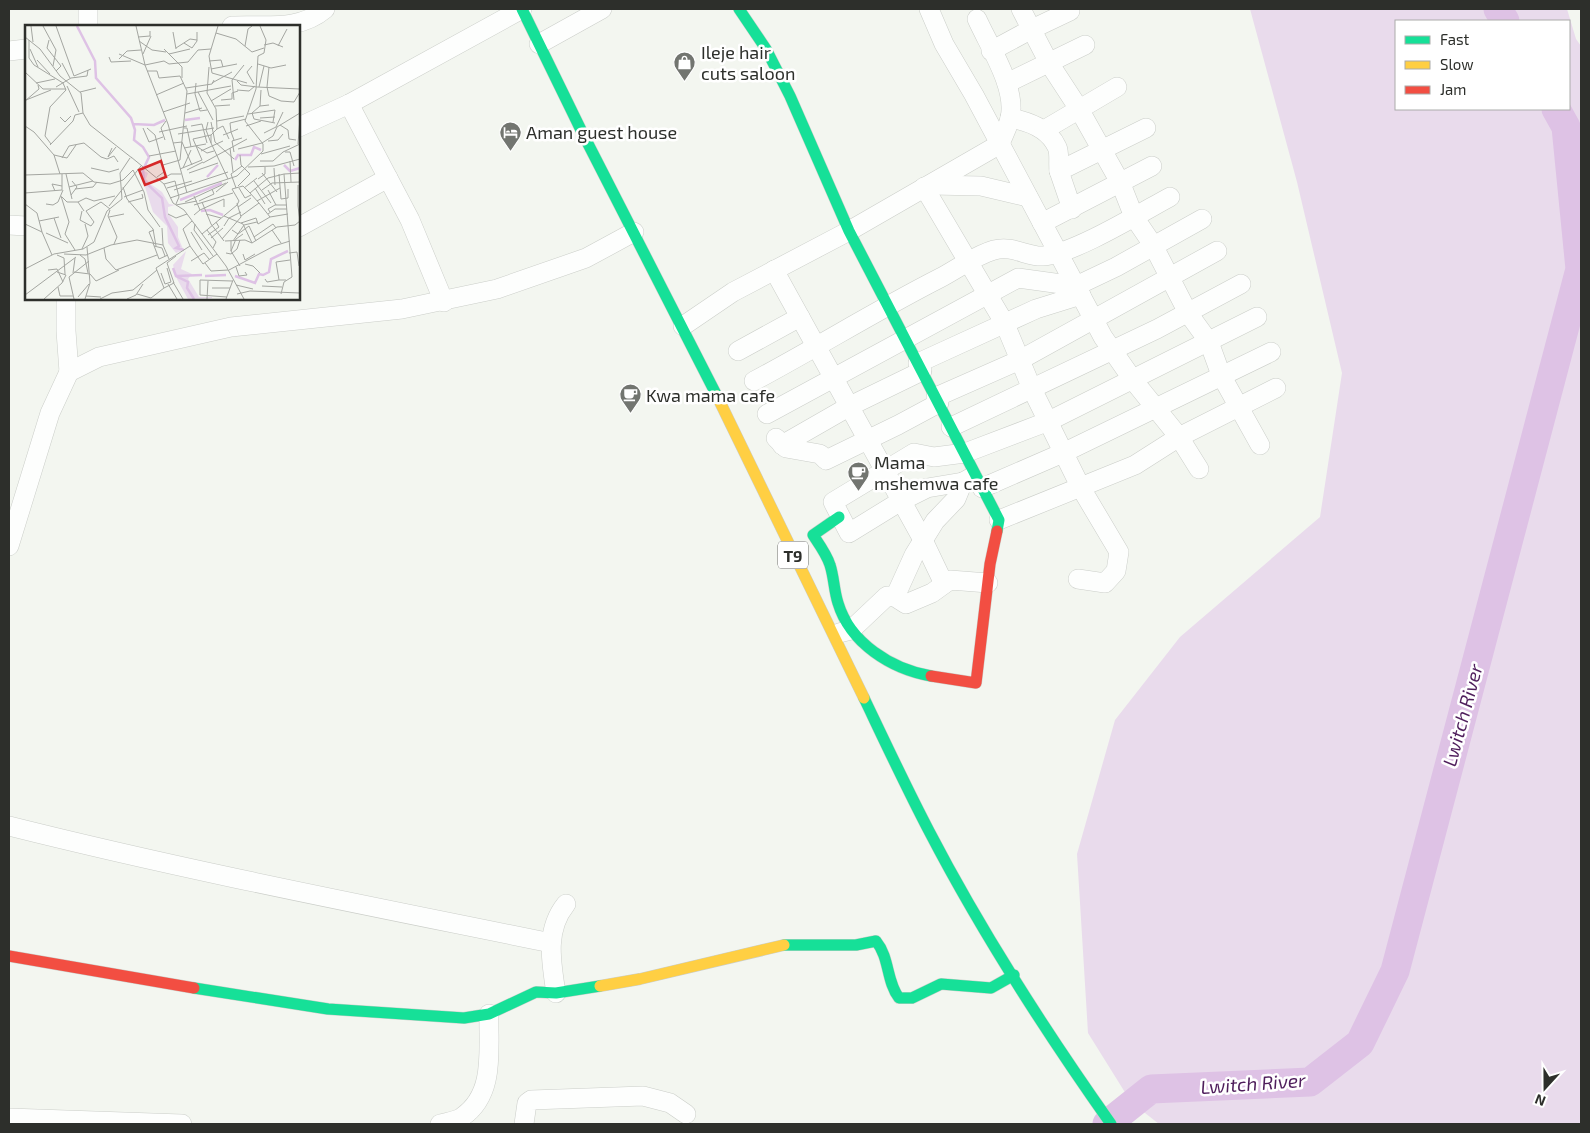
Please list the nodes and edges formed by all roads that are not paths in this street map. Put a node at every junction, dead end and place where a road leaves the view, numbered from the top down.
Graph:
1 (88, 9) edge
2 (325, 9) edge
3 (522, 9) edge
4 (602, 9) edge
5 (739, 9) edge
6 (928, 9) edge
7 (1021, 9) edge
8 (1070, 11) dead end
9 (977, 19) dead end
10 (88, 25) edge
11 (289, 25) edge
12 (1030, 30) junction
13 (539, 44) junction
14 (1084, 45) dead end
15 (25, 49) edge
16 (9, 51) edge
17 (991, 51) junction
18 (1049, 63) junction
19 (1007, 83) junction
20 (1117, 87) dead end
21 (349, 104) junction
22 (1080, 109) junction
23 (1010, 118) junction
24 (300, 127) edge
25 (1146, 128) dead end
26 (1044, 130) junction
27 (1000, 144) junction
28 (1102, 151) junction
29 (1152, 166) dead end
30 (1059, 171) junction
31 (388, 178) junction
32 (1121, 184) junction
33 (926, 186) junction
34 (1028, 197) junction
35 (1170, 197) dead end
36 (1072, 210) junction
37 (1134, 217) junction
38 (1202, 219) dead end
39 (1042, 223) junction
40 (9, 225) edge
41 (25, 226) edge
42 (300, 226) edge
43 (849, 231) junction
44 (634, 232) junction
45 (1153, 245) junction
46 (1217, 251) dead end
47 (1058, 253) junction
48 (968, 264) junction
49 (774, 270) junction
50 (1170, 277) junction
51 (1241, 284) dead end
52 (1079, 291) junction
53 (987, 295) junction
54 (66, 300) edge
55 (444, 302) junction
56 (887, 304) junction
57 (1188, 313) junction
58 (800, 317) junction
59 (1256, 317) dead end
60 (1093, 320) junction
61 (1005, 324) junction
62 (683, 326) junction
63 (905, 338) junction
64 (1209, 342) junction
65 (816, 348) junction
66 (1112, 350) junction
67 (738, 352) dead end
68 (1270, 352) dead end
69 (1020, 360) junction
70 (920, 367) junction
71 (69, 372) junction
72 (1221, 375) junction
73 (834, 379) junction
74 (1133, 380) junction
75 (754, 382) dead end
76 (1276, 388) dead end
77 (1032, 389) junction
78 (937, 400) junction
79 (850, 406) junction
80 (1240, 406) junction
81 (1156, 408) junction
82 (767, 414) dead end
83 (1049, 421) junction
84 (951, 427) junction
85 (1179, 437) junction
86 (867, 441) junction
87 (1260, 444) dead end
88 (1065, 452) junction
89 (964, 453) junction
90 (1199, 469) dead end
91 (884, 470) junction
92 (974, 481) junction
93 (1082, 488) junction
94 (901, 501) junction
95 (839, 516) junction
96 (999, 520) junction
97 (923, 540) junction
98 (9, 546) edge
99 (1078, 578) dead end
100 (988, 583) junction
101 (944, 584) junction
102 (896, 597) junction
103 (842, 632) junction
104 (9, 826) edge
105 (566, 904) dead end
106 (551, 943) junction
107 (9, 956) edge
108 (1014, 975) junction
109 (556, 993) junction
110 (489, 1014) junction
111 (686, 1114) dead end
112 (9, 1118) edge
113 (182, 1124) edge
114 (440, 1124) edge
115 (524, 1124) edge
116 (1111, 1124) edge

1 - 10 street
2 - 11 street
3 - 13 main road, T9
3 - 21 street
4 - 13 street
5 - 43 main road
6 - 27 street
7 - 12 street
8 - 12 street
9 - 17 street
12 - 17 street
12 - 18 street
13 - 44 main road, T9
14 - 18 street
15 - 16 street
17 - 19 street
18 - 19 street
18 - 22 street
19 - 23 street
20 - 22 street
21 - 24 street
21 - 31 street
22 - 26 street
22 - 28 street
23 - 26 street
23 - 27 street
25 - 28 street
26 - 30 street
27 - 33 street
27 - 34 street
28 - 30 street
28 - 32 street
29 - 32 street
30 - 36 street
31 - 42 street
31 - 55 street
32 - 36 street
32 - 37 street
33 - 34 street
33 - 43 street
33 - 48 street
34 - 39 street
35 - 37 street
36 - 39 street
37 - 45 street
37 - 47 street
38 - 45 street
39 - 47 street
40 - 41 street
43 - 49 street
43 - 56 main road
44 - 55 street
44 - 62 main road, T9
45 - 50 street
45 - 52 street
46 - 50 street
47 - 48 street
47 - 52 street
48 - 53 street
48 - 56 street
49 - 58 street
49 - 62 street
50 - 57 street
50 - 60 street
51 - 57 street
52 - 53 street
52 - 60 street
52 - 61 street
53 - 61 street
53 - 63 street
54 - 71 street
55 - 71 street
56 - 63 main road
56 - 65 street
57 - 64 street
57 - 66 street
58 - 65 street
58 - 67 street
59 - 64 street
60 - 66 street
60 - 69 street
61 - 69 street
61 - 70 street
62 - 103 main road, T9
63 - 70 main road
63 - 73 street
64 - 72 street
64 - 74 street
65 - 73 street
65 - 75 street
66 - 74 street
66 - 77 street
68 - 72 street
69 - 77 street
69 - 78 street
70 - 78 main road
70 - 79 street
71 - 98 street
72 - 80 street
72 - 81 street
73 - 79 street
73 - 82 street
74 - 81 street
74 - 83 street
76 - 80 street
77 - 83 street
77 - 84 street
78 - 84 main road
78 - 86 street
79 - 86 street
79 - 86 street
80 - 85 street
80 - 87 street
81 - 85 street
81 - 88 street
83 - 88 street
83 - 89 street
84 - 89 main road
85 - 90 street
85 - 93 street
86 - 91 street
88 - 92 street
88 - 93 street
89 - 91 street
89 - 92 main road
91 - 94 street
91 - 95 street
92 - 94 street
92 - 96 main road
92 - 97 street
93 - 96 street
93 - 99 street
94 - 95 street
94 - 97 street
95 - 103 main road
96 - 100 main road
97 - 101 street
97 - 102 street
100 - 101 street
100 - 103 main road
101 - 102 street
102 - 103 street
103 - 108 main road, T9
104 - 106 street
105 - 106 street
106 - 109 street
107 - 110 main road
108 - 109 main road
108 - 116 main road, T9
109 - 110 main road
110 - 114 street
111 - 115 street
112 - 113 street

